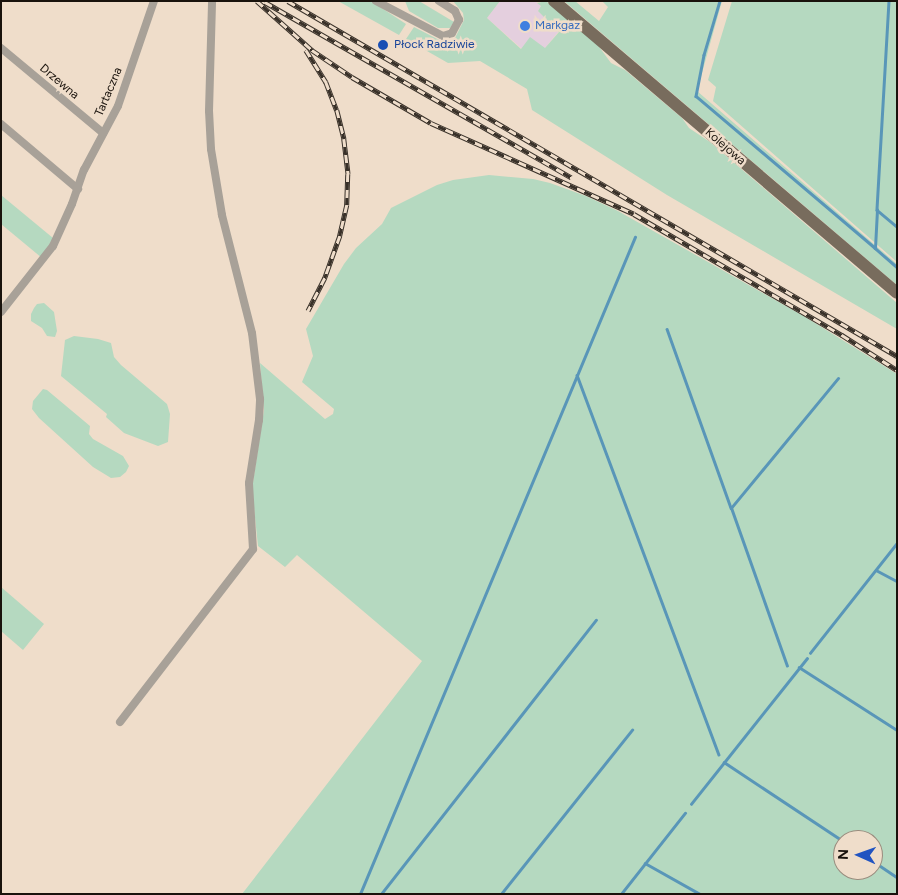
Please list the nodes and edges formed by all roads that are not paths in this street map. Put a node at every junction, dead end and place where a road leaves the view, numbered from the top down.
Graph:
1 (154, 1) edge
2 (212, 1) edge
3 (376, 1) edge
4 (399, 1) edge
5 (438, 1) edge
6 (554, 1) edge
7 (395, 9) junction
8 (1, 48) edge
9 (1, 124) edge
10 (103, 133) junction
11 (78, 189) junction
12 (897, 293) edge
13 (1, 312) edge
14 (120, 722) dead end

1 - 10 street, Tartaczna
2 - 14 street
3 - 7 street
4 - 7 street
5 - 7 street
6 - 12 main road, Kolejowa
8 - 10 street, Drzewna
9 - 11 street
10 - 11 street, Tartaczna
11 - 13 street, Tartaczna

